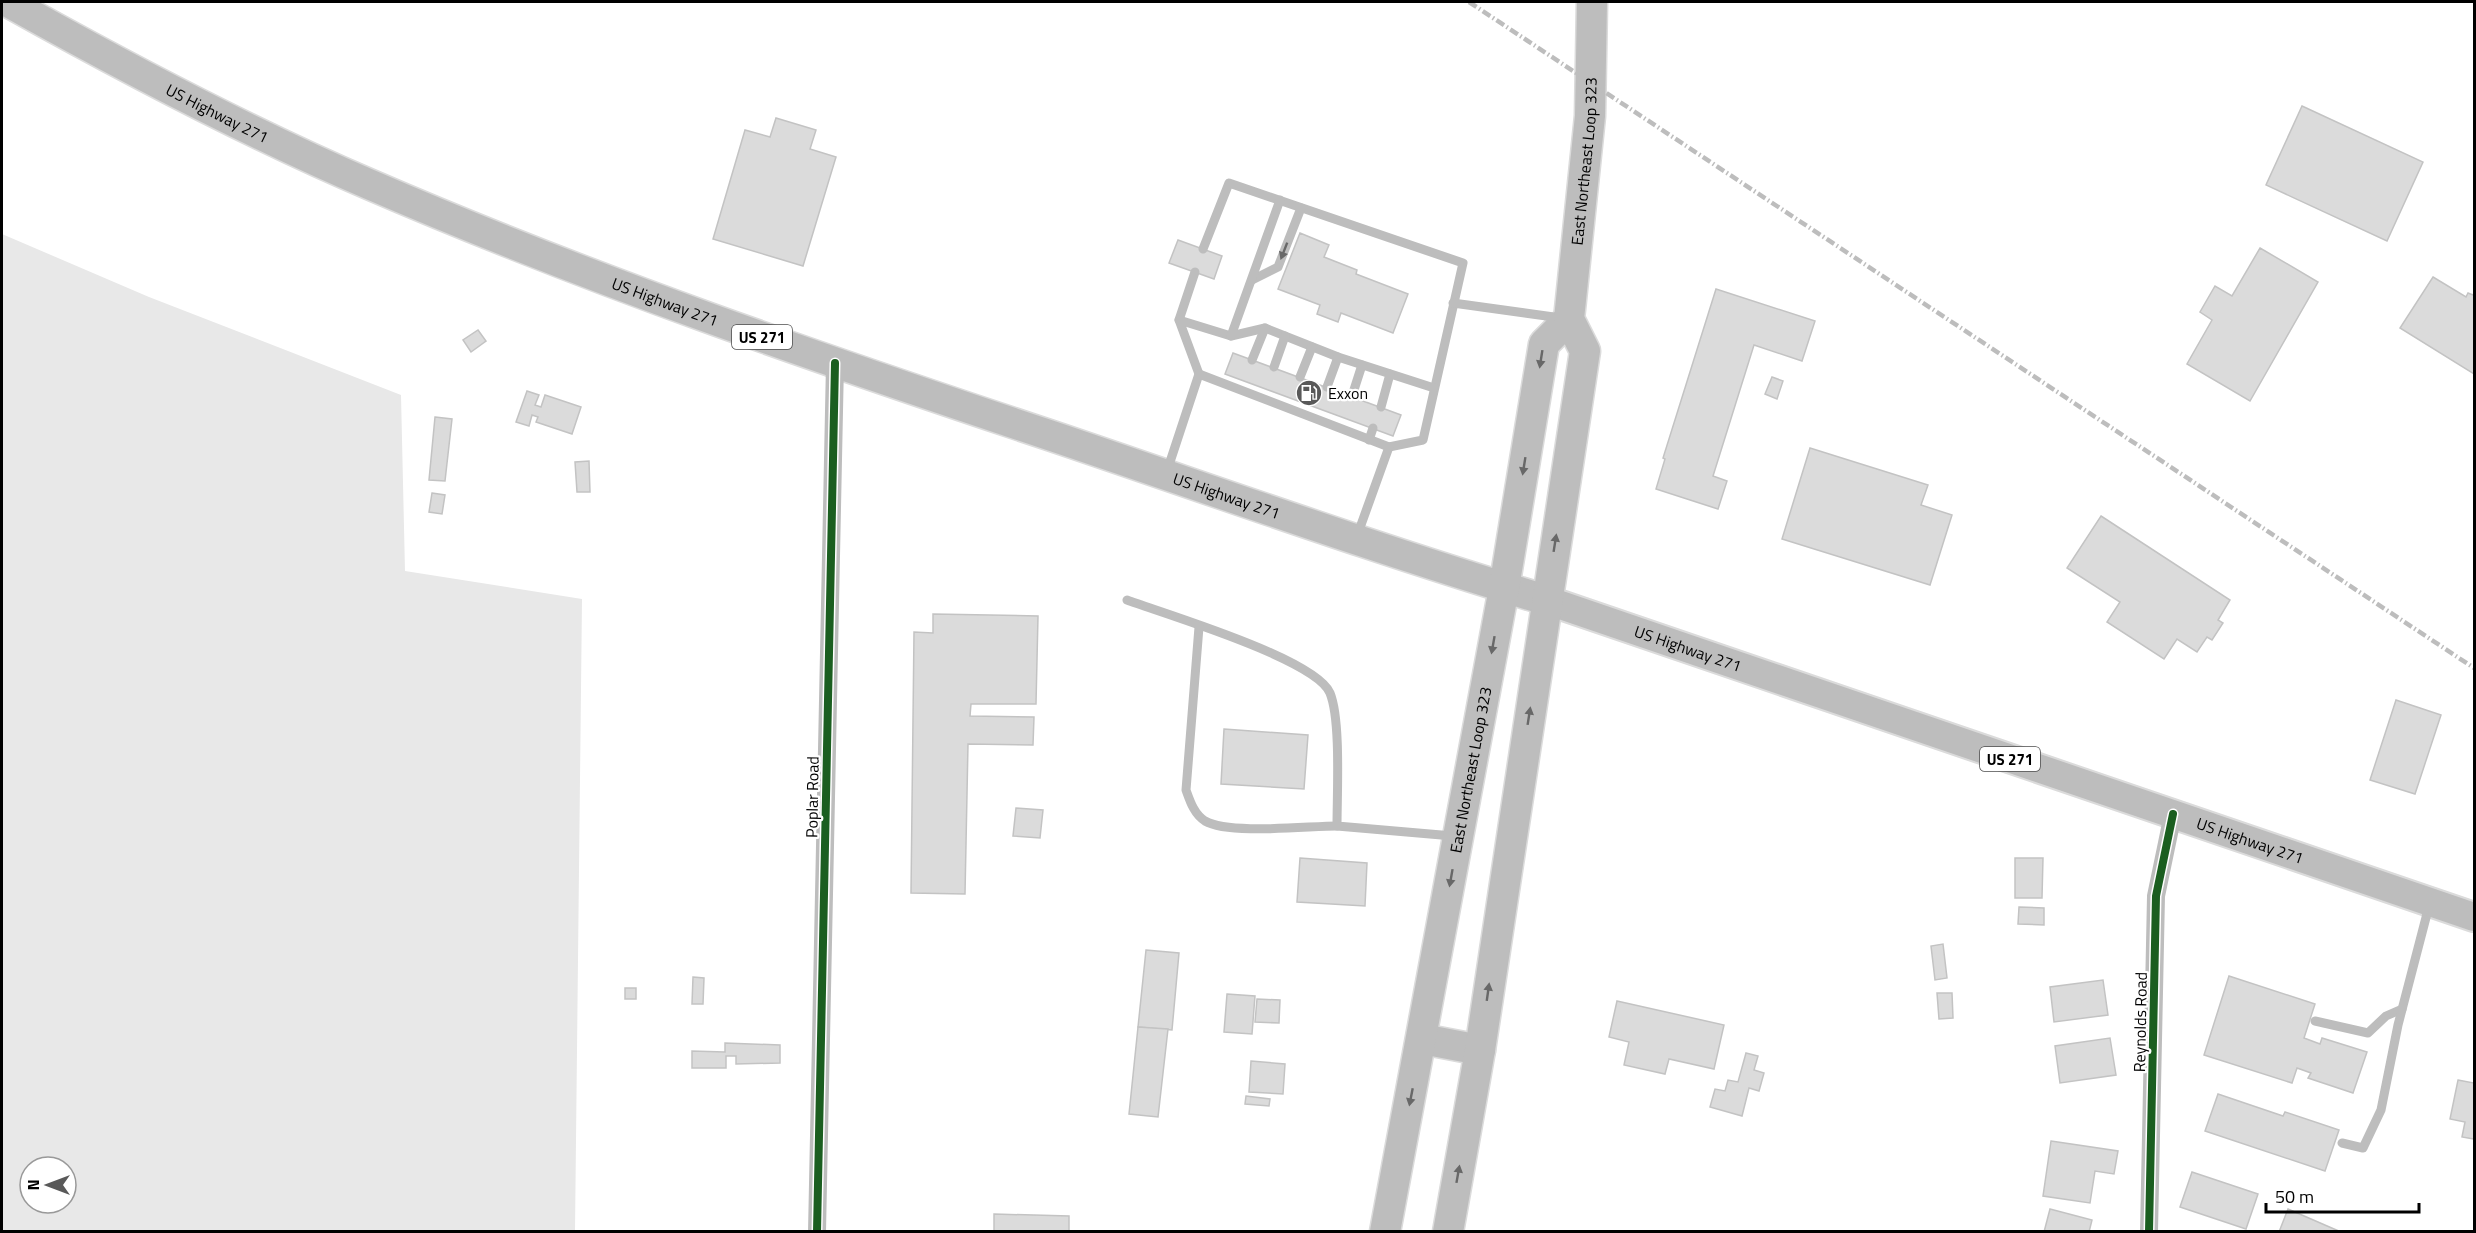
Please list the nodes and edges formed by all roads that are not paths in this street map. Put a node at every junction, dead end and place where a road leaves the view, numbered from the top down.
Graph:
1 (8, 2) edge
2 (1592, 2) edge
3 (1280, 200) junction
4 (1301, 208) junction
5 (1203, 249) dead end
6 (1195, 272) dead end
7 (1252, 280) junction
8 (1453, 303) junction
9 (1569, 319) junction
10 (1179, 320) junction
11 (1265, 328) junction
12 (1231, 336) junction
13 (1286, 336) junction
14 (1312, 347) junction
15 (1338, 357) junction
16 (1252, 360) dead end
17 (835, 363) junction
18 (1362, 365) junction
19 (1274, 368) dead end
20 (1199, 374) junction
21 (1390, 374) junction
22 (1300, 377) dead end
23 (1327, 387) dead end
24 (1434, 388) junction
25 (1352, 396) dead end
26 (1291, 398) dead end
27 (1381, 407) dead end
28 (1287, 409) junction
29 (1320, 409) dead end
30 (1344, 418) dead end
31 (1316, 419) junction
32 (1373, 428) dead end
33 (1341, 429) junction
34 (1369, 440) junction
35 (1389, 447) junction
36 (1166, 474) junction
37 (1356, 538) junction
38 (1504, 588) junction
39 (1127, 600) dead end
40 (1546, 600) junction
41 (1199, 627) junction
42 (2172, 814) junction
43 (1337, 826) junction
44 (1458, 836) junction
45 (2430, 901) junction
46 (2475, 917) edge
47 (2402, 1009) junction
48 (2315, 1021) dead end
49 (1422, 1039) junction
50 (1480, 1050) junction
51 (2342, 1143) dead end
52 (817, 1232) edge
53 (1385, 1232) edge
54 (1448, 1232) edge
55 (2149, 1232) edge

1 - 17 highway, US Highway 271 / US 271
2 - 9 highway, East Northeast Loop 323
3 - 4 lane
3 - 5 lane
3 - 7 lane
4 -> 7 lane
4 - 8 lane
6 - 10 lane
7 - 12 lane
8 - 9 lane
8 - 24 lane
9 -> 38 highway, East Northeast Loop 323
40 -> 9 highway
10 - 12 lane
10 - 20 lane
11 - 12 lane
11 - 13 lane
11 - 16 lane
13 - 14 lane
13 - 19 lane
14 - 15 lane
14 - 22 lane
15 - 18 lane
15 - 23 lane
17 - 36 highway, US Highway 271 / US 271
17 - 52 street, Poplar Road
18 - 21 lane
18 - 25 lane
20 - 28 lane
20 - 36 lane
21 - 24 lane
21 - 27 lane
24 - 35 lane
26 - 28 lane
28 - 31 lane
29 - 31 lane
30 - 33 lane
31 - 33 lane
32 - 34 lane
33 - 34 lane
34 - 35 lane
35 - 37 lane
36 - 37 highway, US Highway 271 / US 271
37 - 38 highway, US Highway 271 / US 271
38 - 40 highway, US Highway 271 / US 271
38 -> 44 highway, East Northeast Loop 323
39 - 41 lane
40 - 42 main road, US Highway 271 / US 271
50 -> 40 highway
41 - 43 lane
41 - 43 lane
42 - 45 main road, US Highway 271 / US 271
42 - 55 street, Reynolds Road
43 - 44 lane
44 -> 49 highway, East Northeast Loop 323
45 - 46 main road, US Highway 271 / US 271
45 - 47 lane
47 - 48 lane
47 - 51 lane
49 - 50 highway
49 -> 53 highway, East Northeast Loop 323
54 -> 50 highway

